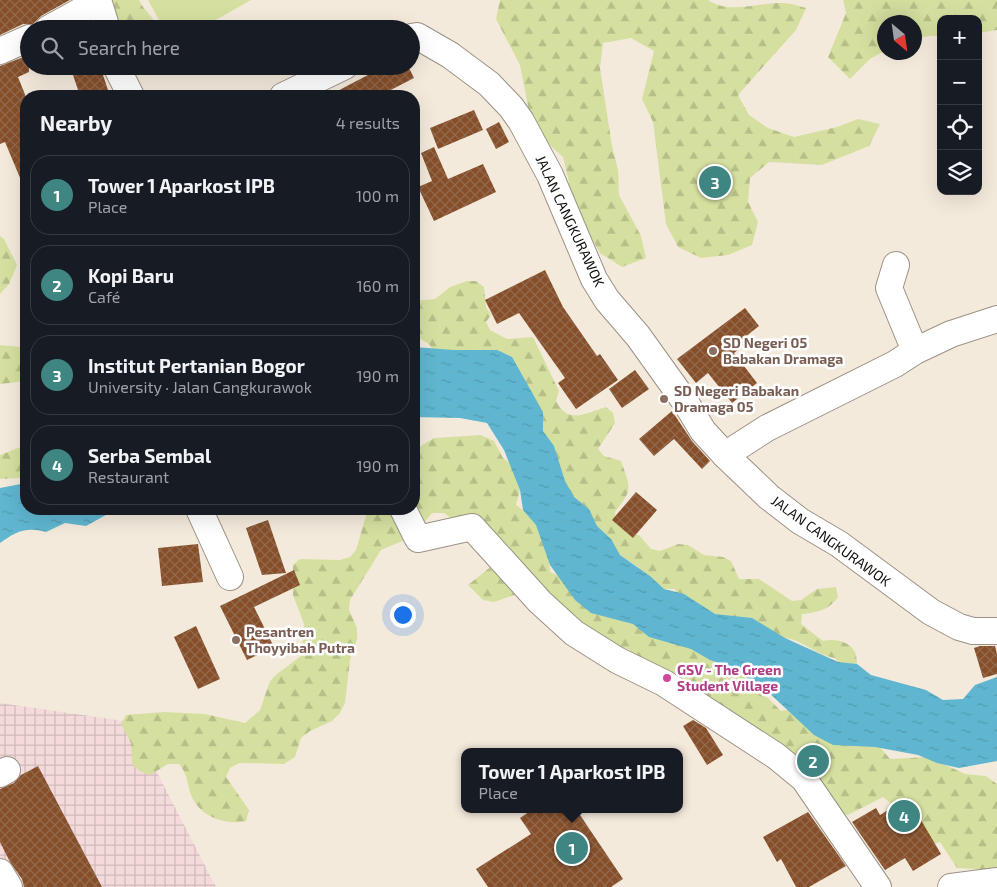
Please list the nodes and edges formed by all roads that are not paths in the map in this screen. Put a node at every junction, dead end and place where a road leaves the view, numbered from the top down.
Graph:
1 (94, 0) edge
2 (98, 0) edge
3 (64, 20) edge
4 (104, 20) edge
5 (420, 38) edge
6 (20, 42) edge
7 (0, 51) edge
8 (120, 75) edge
9 (326, 75) edge
10 (128, 90) edge
11 (295, 90) edge
12 (896, 265) dead end
13 (997, 319) edge
14 (915, 351) junction
15 (725, 455) junction
16 (207, 515) edge
17 (406, 515) edge
18 (230, 577) dead end
19 (997, 631) edge
20 (0, 872) edge
21 (997, 881) edge
22 (8, 887) edge
23 (878, 887) edge
24 (951, 887) edge

1 - 3 street
2 - 4 street
5 - 15 street, JALAN CANGKURAWOK
6 - 7 street
8 - 10 street
9 - 11 street
12 - 14 street
13 - 14 street
14 - 15 street
15 - 19 street, JALAN CANGKURAWOK
16 - 18 street
17 - 23 street
20 - 22 street
21 - 24 street

